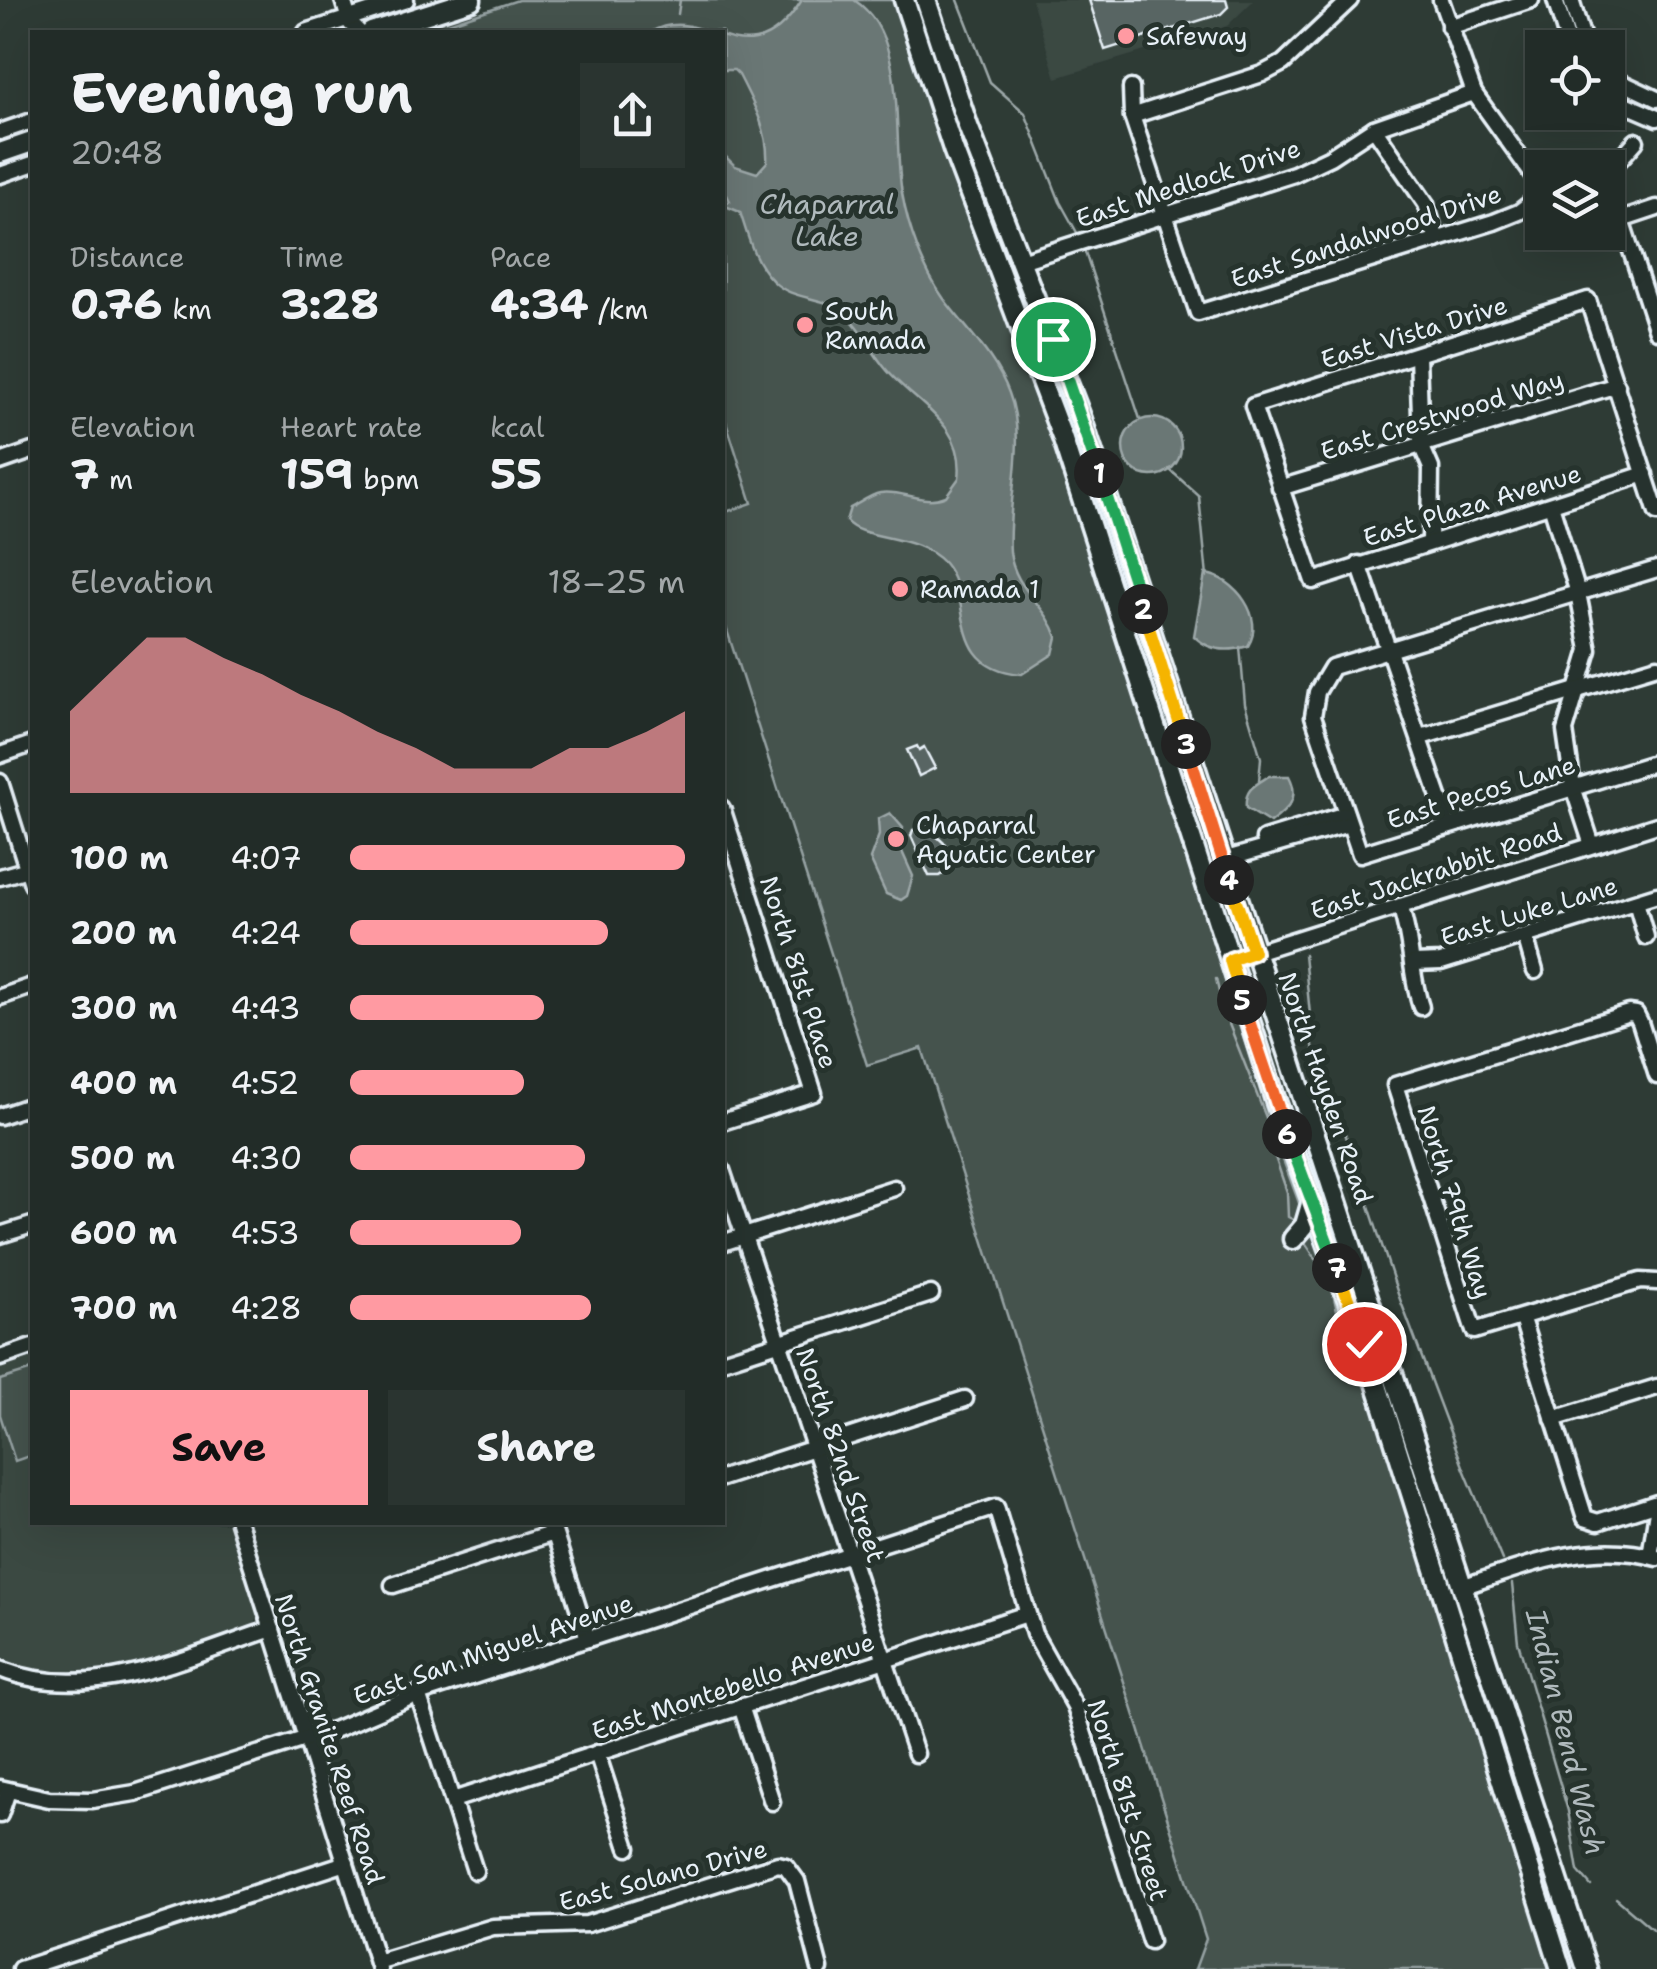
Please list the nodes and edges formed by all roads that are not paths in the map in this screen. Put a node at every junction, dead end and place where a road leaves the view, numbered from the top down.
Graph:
1 (343, 0) edge
2 (353, 0) edge
3 (406, 0) edge
4 (471, 0) edge
5 (904, 0) edge
6 (926, 0) edge
7 (1350, 0) edge
8 (1441, 0) edge
9 (1531, 0) edge
10 (1555, 0) edge
11 (1570, 0) edge
12 (354, 17) junction
13 (1449, 27) junction
14 (312, 30) edge
15 (359, 30) edge
16 (378, 30) edge
17 (1564, 30) edge
18 (1580, 30) edge
19 (1625, 84) edge
20 (1131, 88) dead end
21 (1474, 94) junction
22 (1657, 99) edge
23 (1625, 104) edge
24 (1132, 116) junction
25 (1657, 118) edge
26 (30, 122) edge
27 (1374, 128) junction
28 (0, 132) edge
29 (1636, 141) dead end
30 (30, 143) edge
31 (0, 153) edge
32 (1625, 153) edge
33 (30, 165) edge
34 (1525, 167) edge
35 (0, 175) edge
36 (1525, 206) edge
37 (1657, 208) edge
38 (1164, 215) junction
39 (1437, 240) junction
40 (1021, 261) junction
41 (1657, 331) edge
42 (1418, 355) junction
43 (1618, 386) junction
44 (1420, 445) junction
45 (30, 452) edge
46 (0, 462) edge
47 (1644, 474) junction
48 (1280, 488) junction
49 (1550, 505) junction
50 (1657, 513) edge
51 (1430, 542) junction
52 (1359, 564) junction
53 (1657, 569) edge
54 (1578, 593) junction
55 (1389, 647) junction
56 (1657, 666) edge
57 (1574, 692) junction
58 (1421, 738) junction
59 (30, 745) edge
60 (0, 755) edge
61 (1657, 762) edge
62 (0, 782) edge
63 (1573, 786) junction
64 (725, 817) edge
65 (1348, 819) junction
66 (1657, 825) edge
67 (1449, 826) junction
68 (1592, 845) junction
69 (1222, 856) junction
70 (28, 868) junction
71 (30, 876) edge
72 (0, 878) edge
73 (1657, 896) edge
74 (1636, 902) junction
75 (1400, 906) junction
76 (1525, 936) junction
77 (1646, 937) dead end
78 (1253, 952) junction
79 (1230, 960) junction
80 (1414, 963) junction
81 (1535, 972) dead end
82 (30, 987) edge
83 (0, 996) edge
84 (1421, 1007) dead end
85 (1657, 1076) edge
86 (30, 1106) edge
87 (0, 1116) edge
88 (725, 1121) edge
89 (725, 1179) edge
90 (894, 1188) dead end
91 (1312, 1200) junction
92 (30, 1226) edge
93 (0, 1235) edge
94 (744, 1236) junction
95 (1293, 1239) dead end
96 (725, 1242) edge
97 (1657, 1282) edge
98 (931, 1294) dead end
99 (1522, 1319) junction
100 (779, 1342) junction
101 (30, 1348) edge
102 (0, 1358) edge
103 (725, 1359) edge
104 (1657, 1388) edge
105 (965, 1400) dead end
106 (1552, 1419) junction
107 (817, 1448) junction
108 (725, 1477) edge
109 (1657, 1503) edge
110 (996, 1507) joint
111 (1657, 1511) edge
112 (239, 1525) edge
113 (552, 1528) edge
114 (852, 1554) junction
115 (1654, 1557) edge
116 (393, 1585) dead end
117 (1465, 1586) junction
118 (1027, 1614) junction
119 (272, 1629) junction
120 (588, 1639) junction
121 (886, 1660) junction
122 (0, 1669) edge
123 (418, 1694) junction
124 (741, 1706) junction
125 (307, 1738) junction
126 (598, 1753) junction
127 (916, 1754) dead end
128 (1501, 1774) junction
129 (4, 1790) edge
130 (453, 1800) junction
131 (772, 1802) dead end
132 (0, 1815) edge
133 (1542, 1827) junction
134 (628, 1848) dead end
135 (346, 1863) junction
136 (474, 1871) dead end
137 (1150, 1942) dead end
138 (378, 1966) edge
139 (20, 1969) edge
140 (820, 1969) edge
141 (1561, 1969) edge
142 (1588, 1969) edge

1 - 12 street
2 - 12 street
3 - 12 street
4 - 16 main road
5 - 79 main road, North Hayden Road
6 - 40 main road, North Hayden Road
7 - 24 street
8 - 13 street
9 - 13 street
10 - 17 street
11 - 18 street
12 - 14 street
12 - 15 street
13 - 21 street
19 - 22 street
20 - 24 street
21 - 27 street, East Medlock Drive
21 - 34 street
23 - 25 street
24 - 38 street
26 - 28 street
27 - 38 street, East Medlock Drive
27 - 39 street
29 - 32 street
30 - 31 main road
33 - 35 street
36 - 39 street, East Sandalwood Drive
37 - 41 street
38 - 39 street, East Sandalwood Drive
38 - 40 street, East Medlock Drive
40 - 69 main road, North Hayden Road
42 - 43 street, East Vista Drive
42 - 44 street
42 - 48 street, East Vista Drive
43 - 44 street, East Crestwood Way
43 - 47 street
44 - 48 street, East Crestwood Way
44 - 51 street
45 - 46 street
47 - 49 street, East Plaza Avenue
47 - 50 street
48 - 52 street, East Plaza Avenue
49 - 51 street, East Plaza Avenue
49 - 54 street
51 - 52 street, East Plaza Avenue
52 - 55 street
53 - 54 street
54 - 55 street
54 - 57 street
55 - 58 street
55 - 65 street
56 - 57 street
57 - 58 street
57 - 63 street
58 - 67 street
59 - 60 street
61 - 63 street, East Pecos Lane
62 - 70 street
63 - 67 street, East Pecos Lane
63 - 68 street
64 - 88 street, North 81st Place
65 - 67 street, East Pecos Lane
65 - 69 street
66 - 68 street, East Jackrabbit Road
68 - 75 street, East Jackrabbit Road
69 - 78 main road, North Hayden Road
70 - 71 street
70 - 72 street
73 - 74 street, East Luke Lane
74 - 76 street, East Luke Lane
74 - 77 street
75 - 78 street, East Jackrabbit Road
75 - 80 street
76 - 80 street, East Luke Lane
76 - 81 street
78 - 79 street, East Jackrabbit Road
78 - 117 main road, North Hayden Road
79 - 91 main road, North Hayden Road
80 - 84 street
82 - 83 street
85 - 99 street, North 79th Way
86 - 87 street
89 - 94 street, North 82nd Street
90 - 94 street
91 - 95 main road
91 - 128 main road, North Hayden Road
92 - 93 street
94 - 96 street
94 - 100 street, North 82nd Street
97 - 99 street
98 - 100 street
99 - 106 street, North 79th Way
100 - 103 street
100 - 107 street, North 82nd Street
101 - 102 street
104 - 106 street
105 - 107 street
106 - 109 street, North 79th Way
107 - 108 street
107 - 114 street, North 82nd Street
110 - 114 street, East San Miguel Avenue
110 - 118 street, North 81st Street
111 - 115 street
112 - 119 street, North Granite Reef Road
113 - 116 street
113 - 120 street
114 - 120 street, East San Miguel Avenue
114 - 121 street, North 82nd Street
115 - 117 street
117 - 133 main road, North Hayden Road
118 - 121 street, East Montebello Avenue
118 - 137 street, North 81st Street
119 - 122 street
119 - 125 street, North Granite Reef Road
120 - 123 street, East San Miguel Avenue
121 - 124 street, East Montebello Avenue
121 - 127 street, North 82nd Street
123 - 125 street, East San Miguel Avenue
123 - 130 street
124 - 126 street, East Montebello Avenue
124 - 131 street
125 - 129 street, East San Miguel Avenue
125 - 135 street, North Granite Reef Road
126 - 130 street, East Montebello Avenue
126 - 134 street
128 - 133 main road
128 - 141 main road, North Hayden Road
129 - 132 street
130 - 136 street
133 - 142 main road, North Hayden Road
135 - 138 street, North Granite Reef Road
135 - 139 street
138 - 140 street, East Solano Drive

